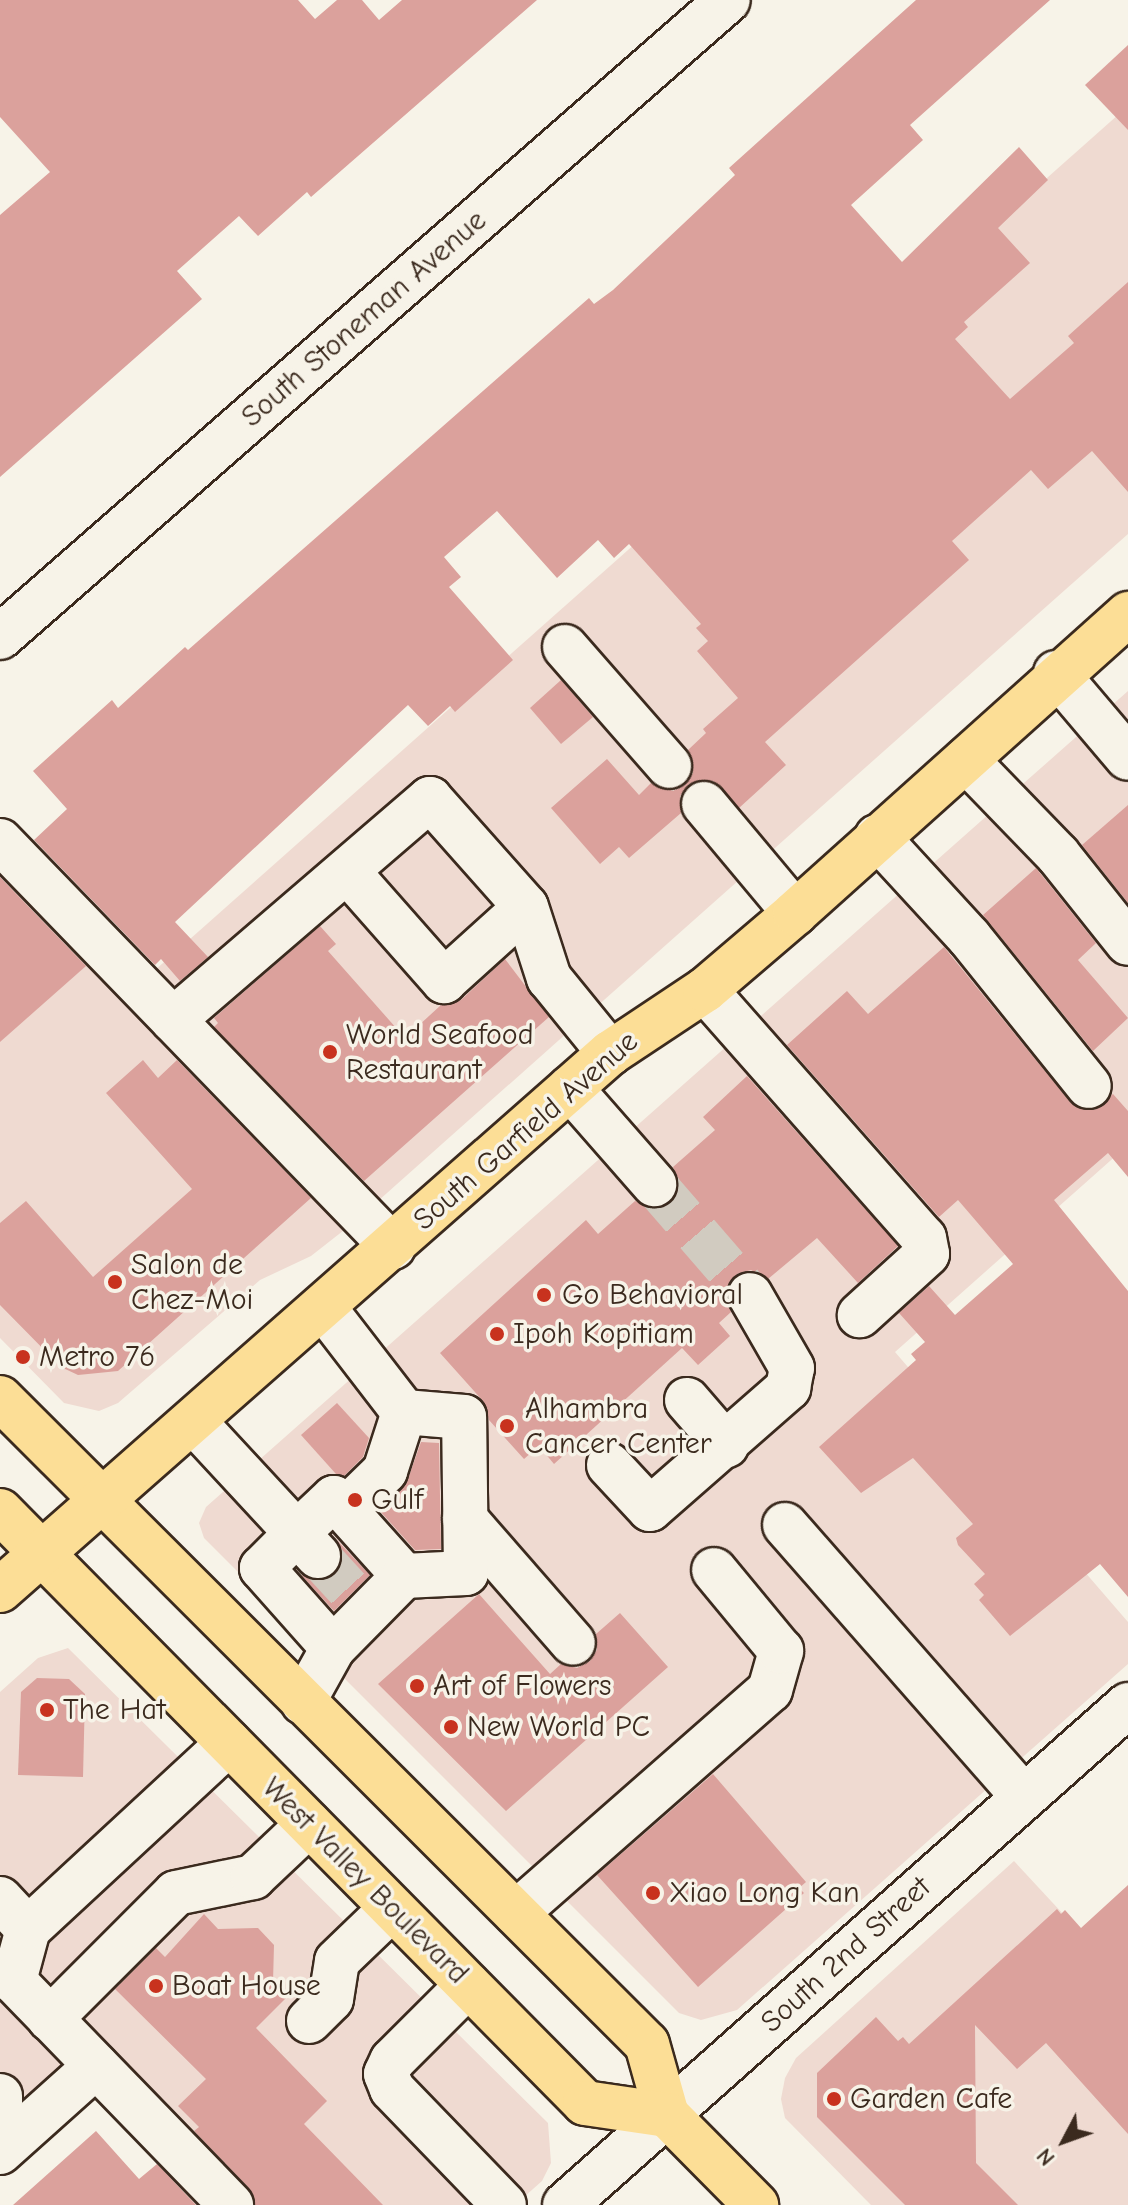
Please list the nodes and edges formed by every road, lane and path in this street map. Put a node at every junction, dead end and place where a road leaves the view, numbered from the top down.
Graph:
1 (728, 0) edge
2 (1128, 614) edge
3 (0, 637) edge
4 (565, 647) dead end
5 (1056, 673) junction
6 (1128, 758) edge
7 (966, 760) junction
8 (669, 766) dead end
9 (704, 804) dead end
10 (877, 837) junction
11 (0, 841) edge
12 (347, 871) junction
13 (526, 907) junction
14 (795, 913) junction
15 (1128, 943) edge
16 (705, 990) junction
17 (173, 1020) junction
18 (610, 1053) junction
19 (1089, 1086) dead end
20 (570, 1088) junction
21 (654, 1184) tunnel mouth
22 (393, 1247) junction
23 (750, 1295) tunnel mouth
24 (323, 1307) junction
25 (860, 1315) dead end
26 (0, 1398) edge
27 (687, 1400) dead end
28 (404, 1412) junction
29 (193, 1421) junction
30 (726, 1445) junction
31 (609, 1465) dead end
32 (104, 1499) junction
33 (345, 1510) junction
34 (0, 1511) edge
35 (465, 1519) junction
36 (785, 1525) dead end
37 (308, 1544) junction
38 (41, 1553) junction
39 (714, 1570) dead end
40 (404, 1576) junction
41 (0, 1590) edge
42 (573, 1643) dead end
43 (333, 1648) junction
44 (303, 1702) junction
45 (1128, 1705) edge
46 (229, 1743) junction
47 (1024, 1797) junction
48 (309, 1824) junction
49 (392, 1908) junction
50 (516, 1913) junction
51 (14, 1914) edge
52 (468, 1985) junction
53 (50, 2019) junction
54 (309, 2021) dead end
55 (96, 2066) junction
56 (0, 2096) edge
57 (0, 2103) edge
58 (667, 2115) junction
59 (0, 2152) edge
60 (231, 2205) edge
61 (504, 2205) edge
62 (565, 2205) edge
63 (756, 2205) edge

1 - 3 street, South Stoneman Avenue
2 - 5 main road, South Garfield Avenue
4 - 8 street
5 - 6 street
5 - 7 main road, South Garfield Avenue
7 - 10 main road, South Garfield Avenue
7 - 15 street
9 - 14 street
10 - 14 main road, South Garfield Avenue
10 - 19 street
11 - 17 street
12 - 13 street
12 - 13 street
12 - 17 street
13 - 18 street
14 - 16 main road, South Garfield Avenue
16 - 18 main road, South Garfield Avenue
16 - 25 street
17 - 22 street
18 - 20 main road, South Garfield Avenue
20 - 21 street
20 - 22 main road, South Garfield Avenue
22 - 24 main road, South Garfield Avenue
23 - 30 street
24 - 28 street
24 - 29 main road, South Garfield Avenue
26 - 32 main road
27 - 30 street
28 - 33 street
28 - 35 street
29 - 32 main road, South Garfield Avenue
29 - 37 street
30 - 31 street
32 - 38 main road, South Garfield Avenue
32 - 44 main road
33 - 37 street
33 - 40 street
34 - 38 main road, West Valley Boulevard
35 - 40 street
35 - 42 street
36 - 47 street
37 - 43 street
38 - 41 main road, South Garfield Avenue
38 - 46 main road, West Valley Boulevard
39 - 50 street
40 - 43 street
43 - 44 street
44 - 50 main road
45 - 47 street, South 2nd Street
46 - 48 main road, West Valley Boulevard
46 - 51 street
47 - 58 street, South 2nd Street
48 - 49 main road, West Valley Boulevard
48 - 53 street
49 - 52 main road, West Valley Boulevard
49 - 54 street
50 - 58 main road
51 - 53 street
52 - 58 main road, West Valley Boulevard
52 - 61 street
53 - 55 street
55 - 59 street
55 - 60 street
56 - 57 street
58 - 62 street, South 2nd Street
58 - 63 main road

